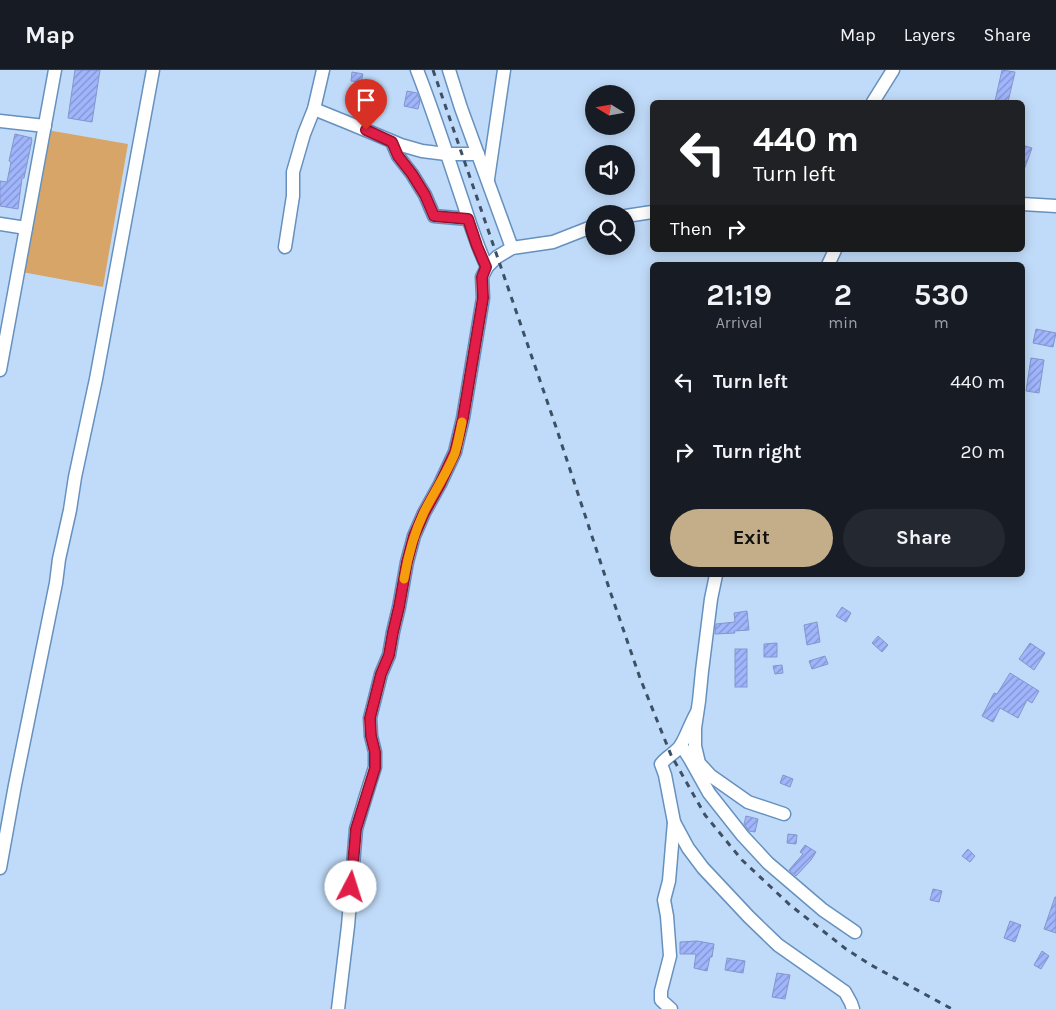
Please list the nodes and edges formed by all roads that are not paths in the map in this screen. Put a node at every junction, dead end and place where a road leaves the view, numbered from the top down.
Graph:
1 (55, 70) edge
2 (153, 70) edge
3 (323, 70) edge
4 (417, 70) edge
5 (449, 70) edge
6 (504, 70) edge
7 (893, 70) edge
8 (874, 100) edge
9 (314, 110) junction
10 (0, 120) edge
11 (45, 126) junction
12 (392, 142) junction
13 (446, 154) junction
14 (478, 154) junction
15 (487, 181) junction
16 (1025, 204) edge
17 (1056, 206) edge
18 (650, 212) edge
19 (635, 215) edge
20 (468, 219) junction
21 (0, 224) edge
22 (26, 228) junction
23 (585, 230) edge
24 (285, 247) dead end
25 (512, 248) junction
26 (486, 267) junction
27 (0, 370) edge
28 (716, 577) edge
29 (697, 712) junction
30 (680, 745) junction
31 (784, 814) dead end
32 (674, 822) junction
33 (0, 868) edge
34 (854, 932) dead end
35 (338, 1009) edge
36 (671, 1009) edge
37 (853, 1009) edge

1 - 11 street
2 - 33 street
3 - 9 street
4 - 13 street
5 - 14 street
6 - 15 street
7 - 8 street
9 - 12 street
9 - 24 street
10 - 11 street
11 - 22 street
12 - 13 street
12 - 20 street
13 - 14 street
13 - 20 street
14 - 15 street
15 - 25 street
16 - 17 street
18 - 19 street
20 - 26 street
21 - 22 street
22 - 27 street
23 - 25 street
25 - 26 street
26 - 35 street
28 - 29 street
29 - 30 street
29 - 31 street
30 - 32 street
30 - 34 street
32 - 36 street
32 - 37 street

